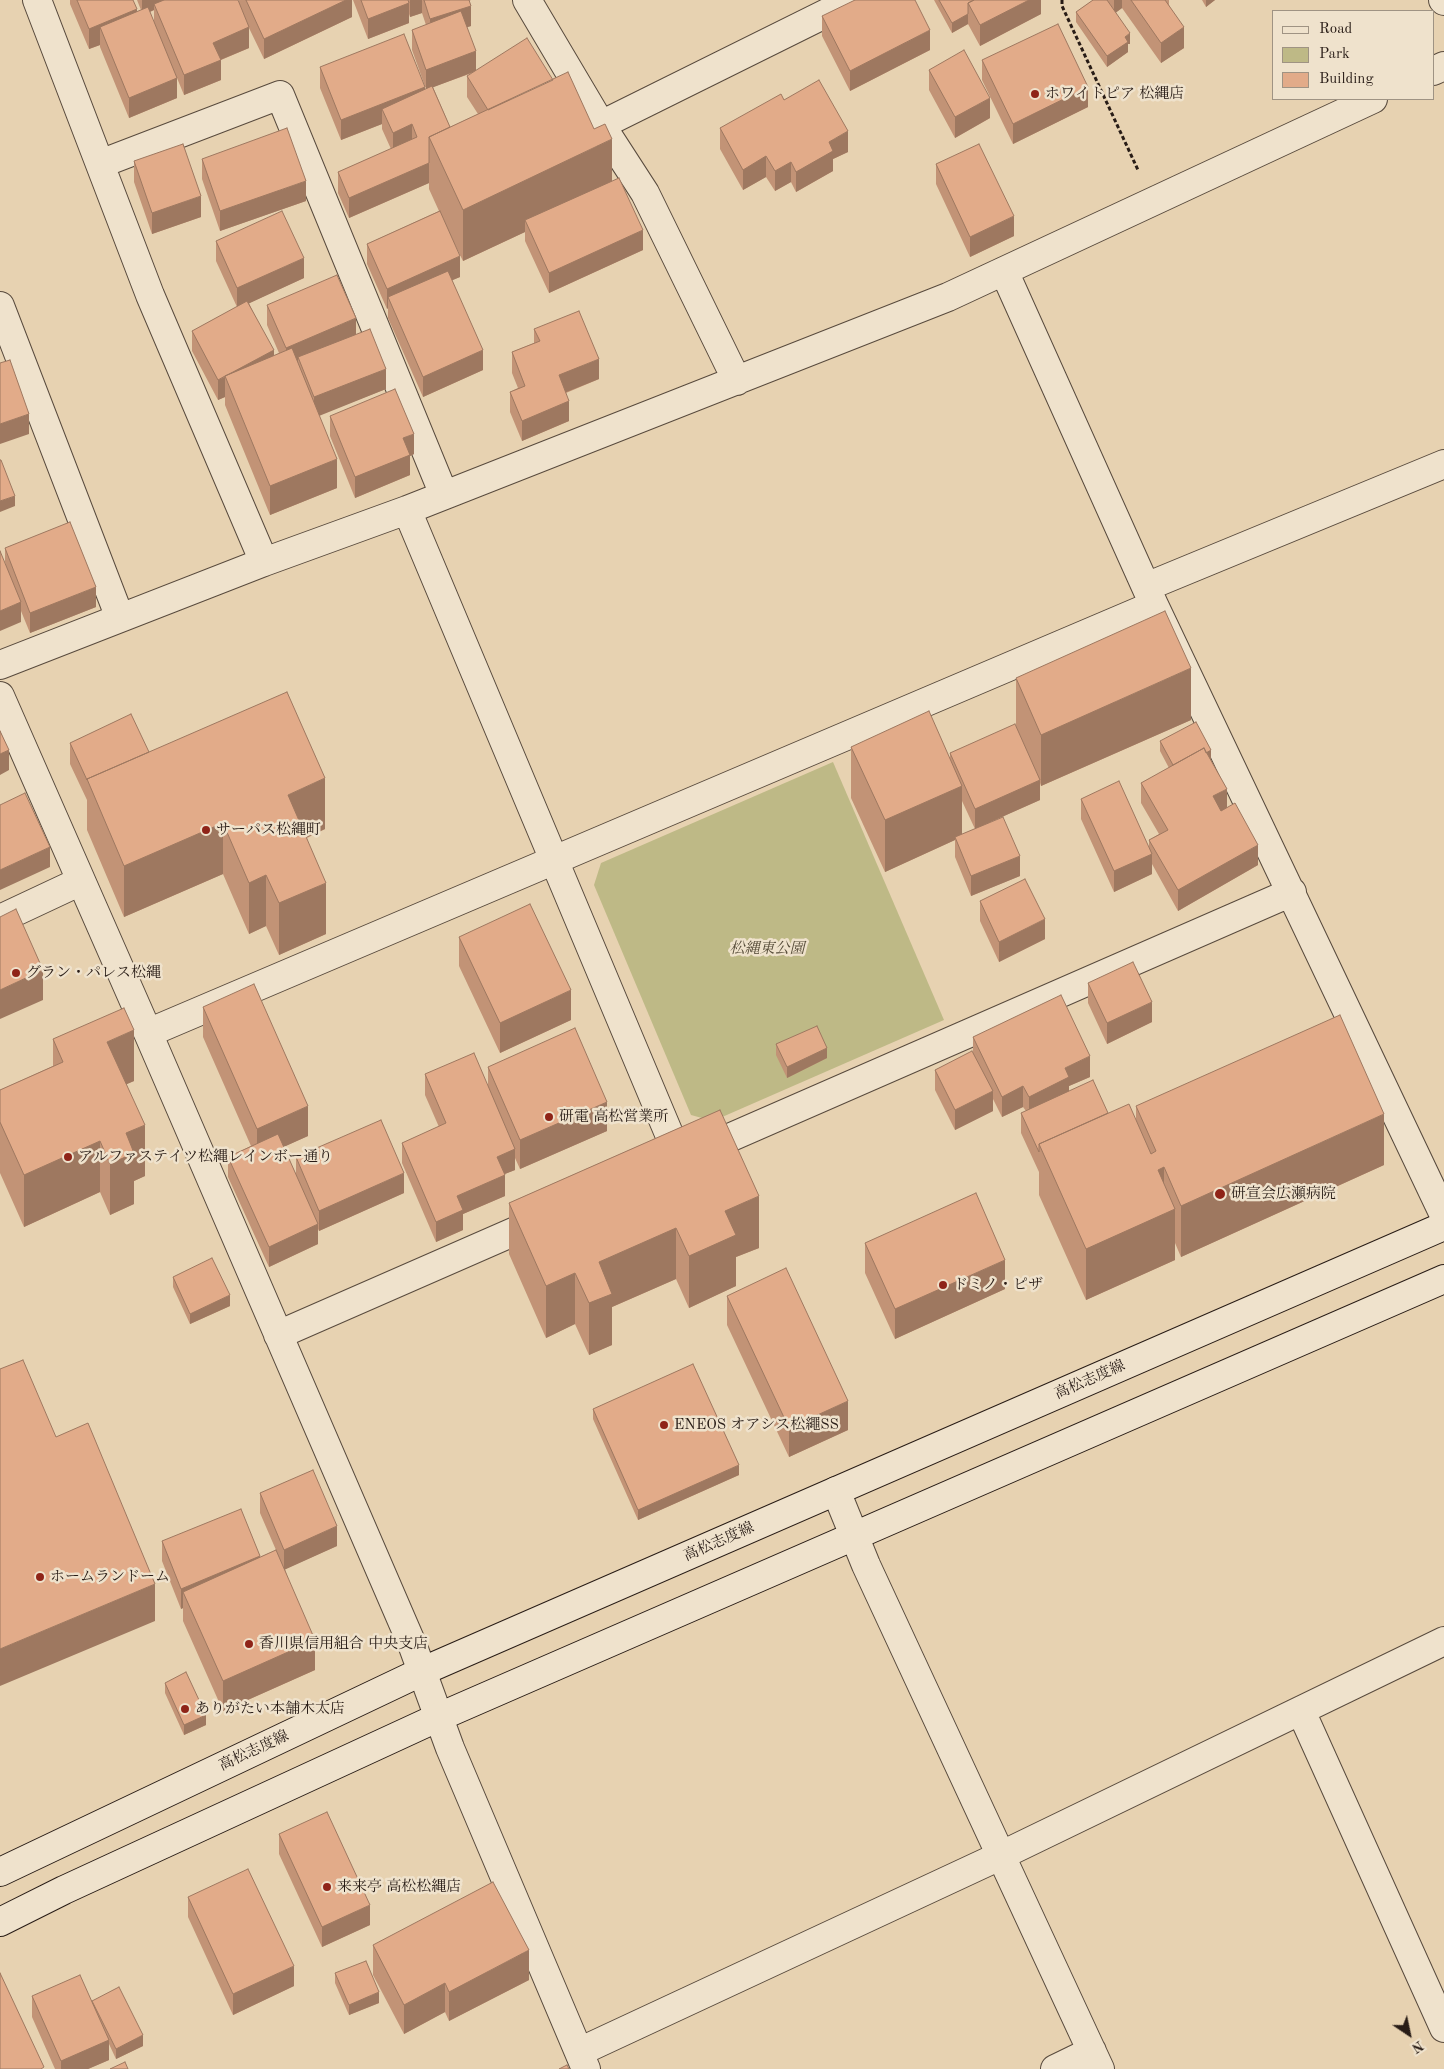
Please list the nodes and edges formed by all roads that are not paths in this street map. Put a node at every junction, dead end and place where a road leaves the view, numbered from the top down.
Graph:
1 (37, 0) edge
2 (527, 0) edge
3 (853, 0) edge
4 (1371, 100) edge
5 (601, 125) junction
6 (100, 164) junction
7 (1004, 271) junction
8 (0, 306) edge
9 (737, 381) junction
10 (1444, 464) edge
11 (444, 495) junction
12 (407, 510) junction
13 (264, 562) junction
14 (1150, 596) junction
15 (120, 618) junction
16 (0, 665) edge
17 (0, 696) edge
18 (554, 860) junction
19 (81, 881) junction
20 (1292, 892) junction
21 (0, 918) edge
22 (148, 1033) junction
23 (680, 1160) junction
24 (653, 1172) edge
25 (562, 1212) edge
26 (1444, 1215) edge
27 (1444, 1226) edge
28 (1444, 1279) edge
29 (278, 1335) junction
30 (836, 1491) junction
31 (854, 1535) junction
32 (1444, 1642) edge
33 (423, 1671) junction
34 (1301, 1711) junction
35 (439, 1717) junction
36 (1002, 1855) junction
37 (0, 1872) edge
38 (0, 1922) edge
39 (1444, 2028) edge
40 (582, 2060) edge
41 (1096, 2060) edge
42 (1055, 2069) edge

1 - 6 street
2 - 5 street
3 - 5 street
4 - 7 street
5 - 9 street
6 - 11 street
6 - 13 street
7 - 9 street
7 - 14 street
8 - 15 street
9 - 11 street
10 - 14 street
11 - 12 street
12 - 13 street
12 - 18 street
13 - 15 street
14 - 18 street
14 - 20 street
15 - 16 street
17 - 19 street
18 - 22 street
18 - 23 street
19 - 21 street
19 - 22 street
20 - 23 street
20 - 26 street
22 - 29 street
23 - 24 street
25 - 29 street
27 - 30 street, 高松志度線
28 - 31 street
29 - 33 street
30 - 31 street
30 - 33 street, 高松志度線
31 - 35 street
31 - 36 street
32 - 34 street
33 - 35 street
33 - 37 street, 高松志度線
34 - 36 street
34 - 39 street
35 - 38 street
35 - 40 street
36 - 40 street
36 - 41 street
41 - 42 street

